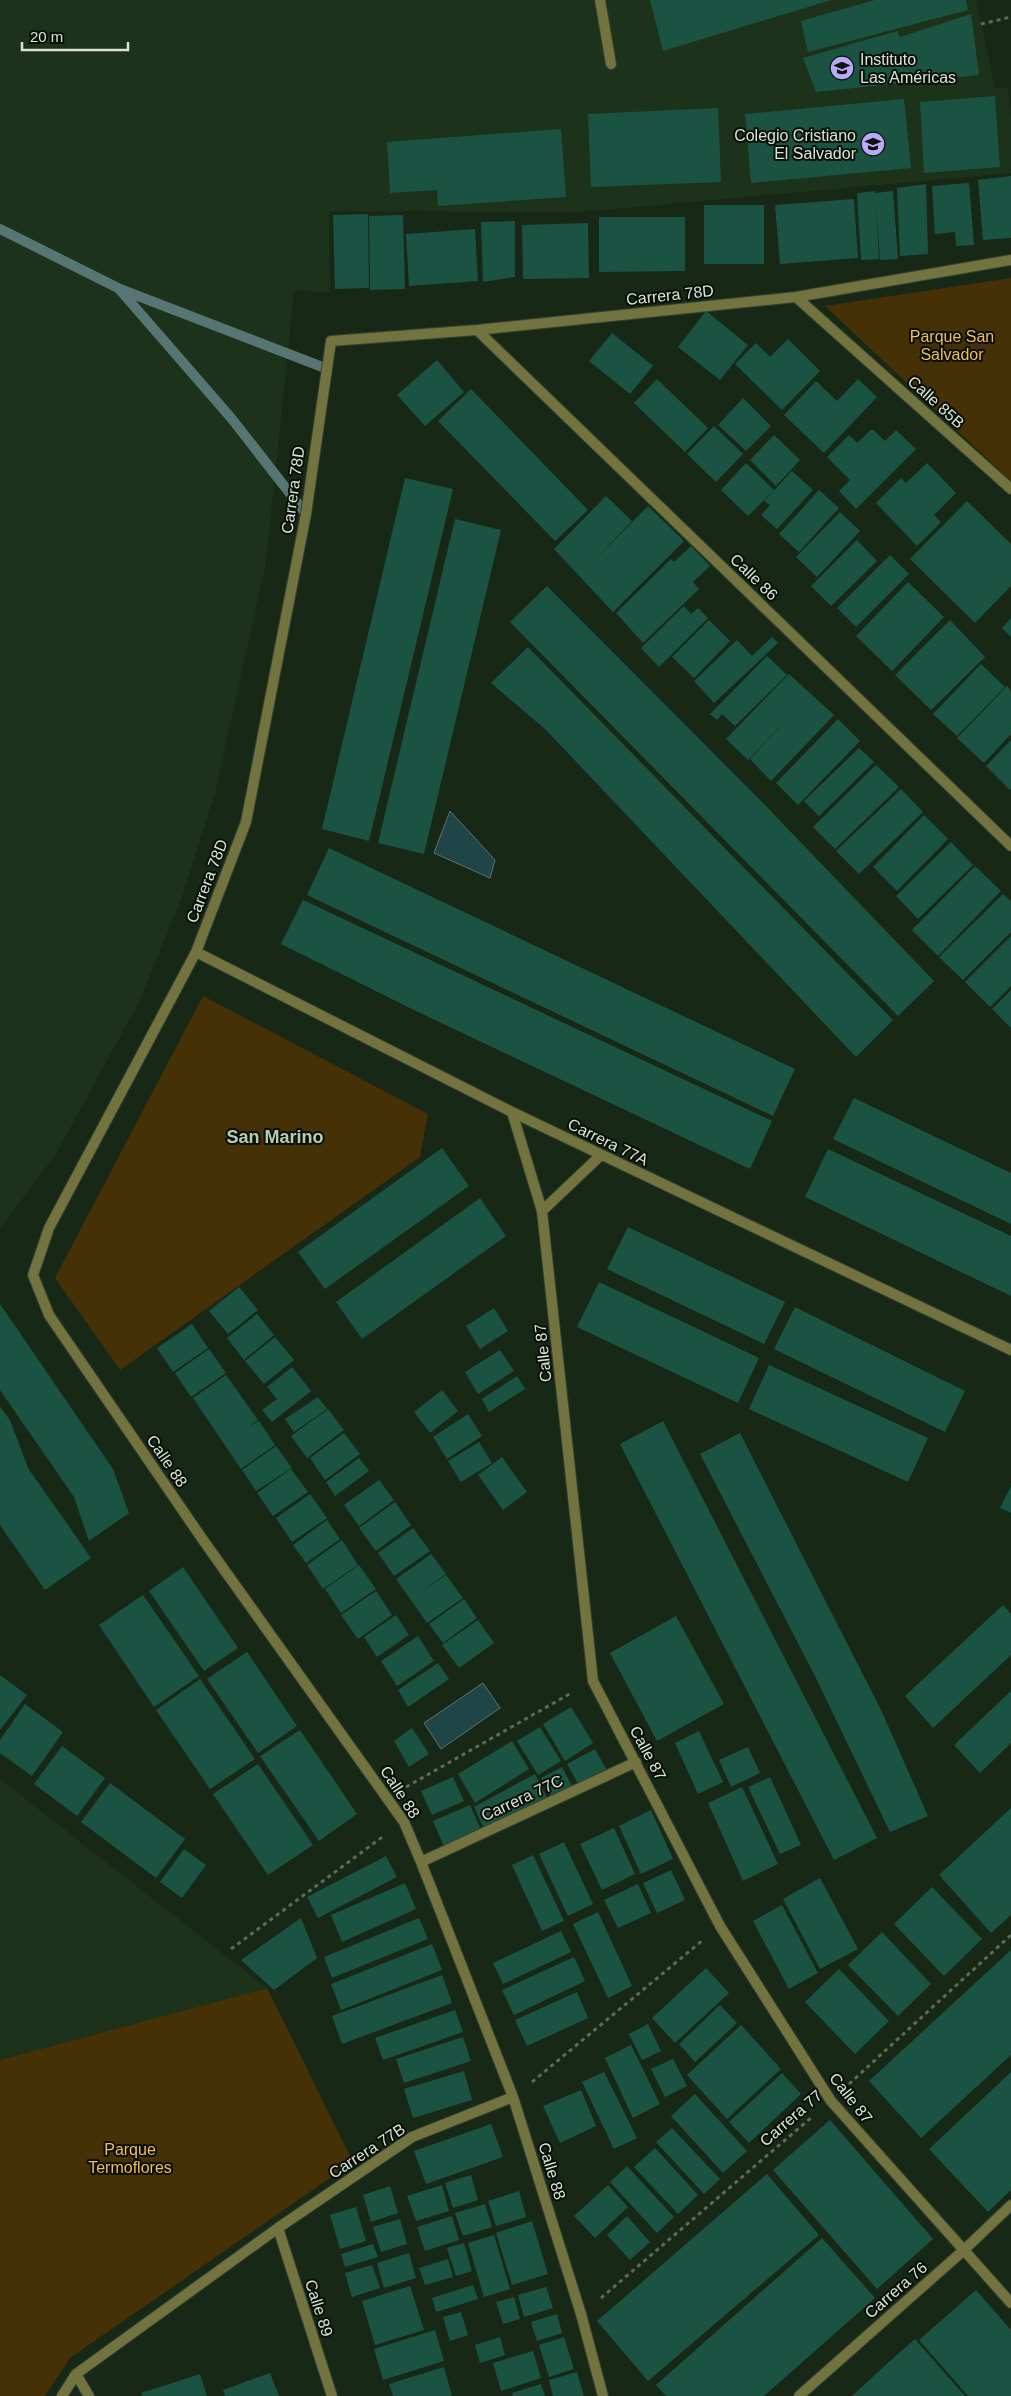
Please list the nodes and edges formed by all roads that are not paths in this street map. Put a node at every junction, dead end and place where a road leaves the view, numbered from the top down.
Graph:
1 (600, 0) edge
2 (611, 64) dead end
3 (1011, 260) edge
4 (796, 297) junction
5 (477, 330) junction
6 (1011, 490) edge
7 (1011, 846) edge
8 (196, 952) junction
9 (512, 1112) junction
10 (601, 1155) junction
11 (542, 1211) junction
12 (33, 1275) joint
13 (1011, 1350) edge
14 (636, 1762) junction
15 (422, 1862) junction
16 (513, 2097) junction
17 (1011, 2205) edge
18 (278, 2228) junction
19 (964, 2250) junction
20 (1011, 2303) edge
21 (76, 2374) junction
22 (62, 2396) edge
23 (89, 2396) edge
24 (332, 2396) edge
25 (604, 2396) edge
26 (799, 2396) edge

1 - 2 street
3 - 4 street, Carrera 78D
4 - 5 street, Carrera 78D
4 - 6 street, Calle 85B
5 - 7 street, Calle 86
5 - 8 street, Carrera 78D
8 - 9 street, Carrera 77A
8 - 12 street, Carrera 78D
9 - 10 street, Carrera 77A
9 - 11 street, Calle 87
10 - 11 street
10 - 13 street, Carrera 77A
11 - 14 street, Calle 87
12 - 15 street, Calle 88
14 - 15 street, Carrera 77C
14 - 19 street, Calle 87
15 - 16 street, Calle 88
16 - 18 street, Carrera 77B
16 - 25 street, Calle 88
17 - 19 street, Carrera 76
18 - 21 street, Carrera 77B
18 - 24 street, Calle 89
19 - 20 street, Calle 87
19 - 26 street, Carrera 76
21 - 22 street, Carrera 77B
21 - 23 street

